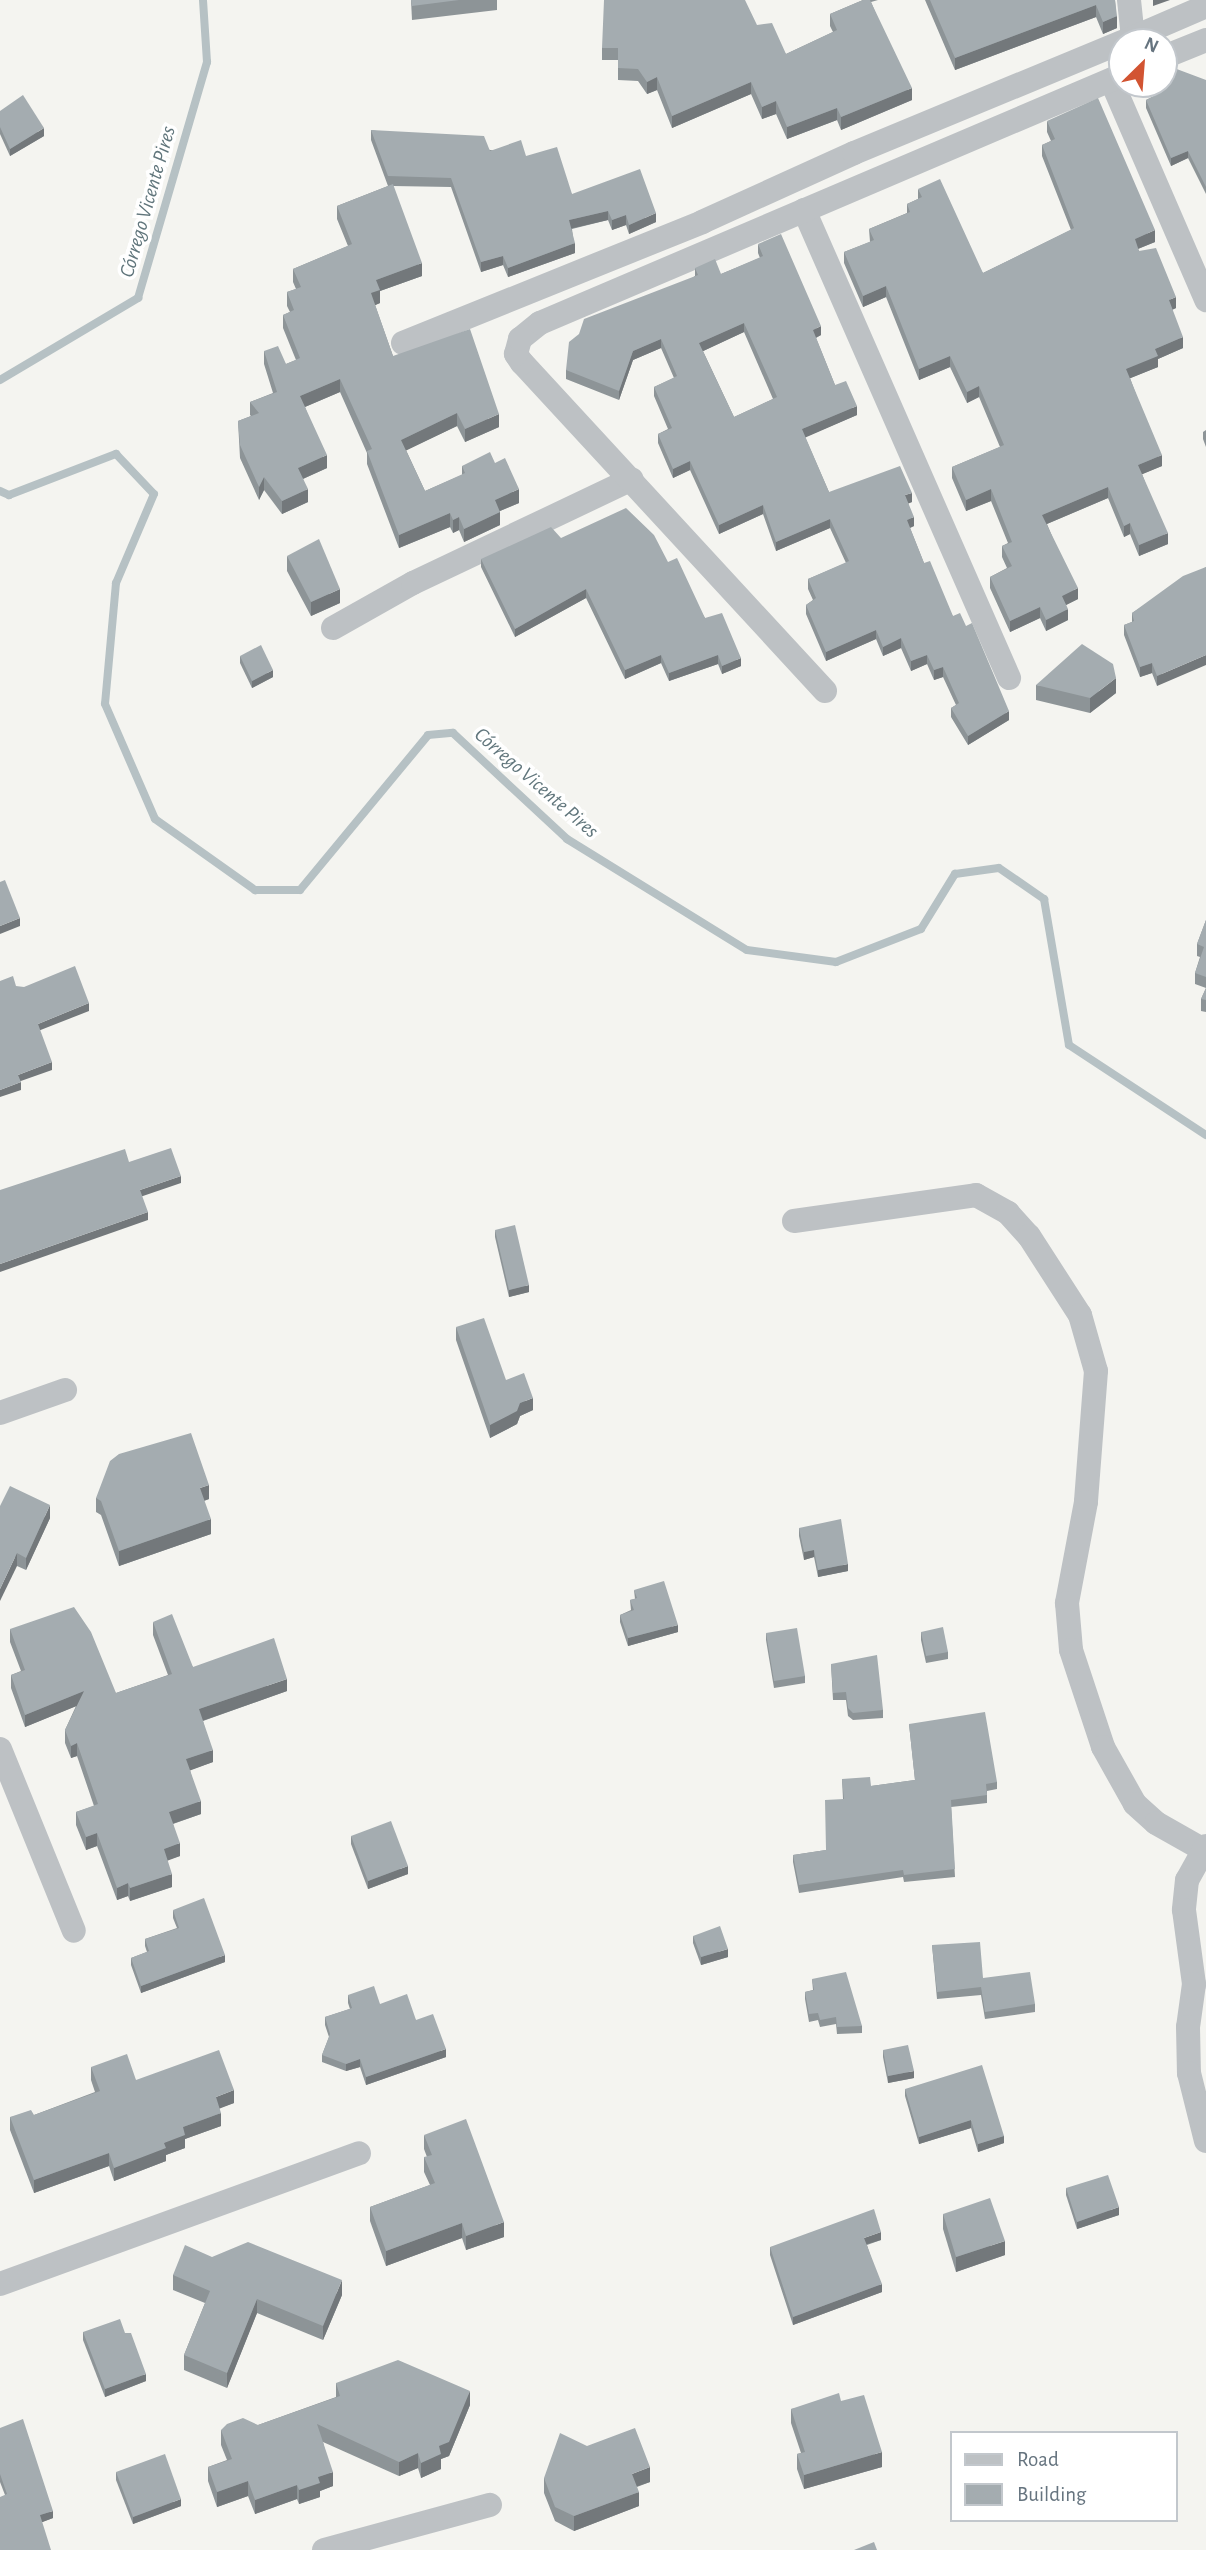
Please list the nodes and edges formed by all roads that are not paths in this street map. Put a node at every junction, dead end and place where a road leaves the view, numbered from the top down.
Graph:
1 (1129, 0) edge
2 (1206, 6) edge
3 (1127, 28) edge
4 (1156, 28) edge
5 (1206, 40) edge
6 (1108, 48) edge
7 (1178, 51) edge
8 (1108, 80) edge
9 (1124, 98) edge
10 (804, 211) junction
11 (1206, 300) edge
12 (403, 343) dead end
13 (632, 479) junction
14 (333, 628) dead end
15 (1009, 678) dead end
16 (825, 691) dead end
17 (794, 1221) dead end
18 (65, 1390) dead end
19 (0, 1413) edge
20 (0, 1749) edge
21 (1204, 1848) edge
22 (74, 1931) dead end
23 (1206, 2141) edge
24 (359, 2153) dead end
25 (0, 2284) edge
26 (490, 2505) dead end
27 (324, 2550) edge

1 - 3 street
2 - 4 street
5 - 7 street
6 - 12 street
8 - 10 street
9 - 11 street
10 - 13 street
10 - 15 street
13 - 14 street
13 - 16 street
17 - 21 street
18 - 19 street
20 - 22 street
21 - 23 street
24 - 25 street
26 - 27 street

